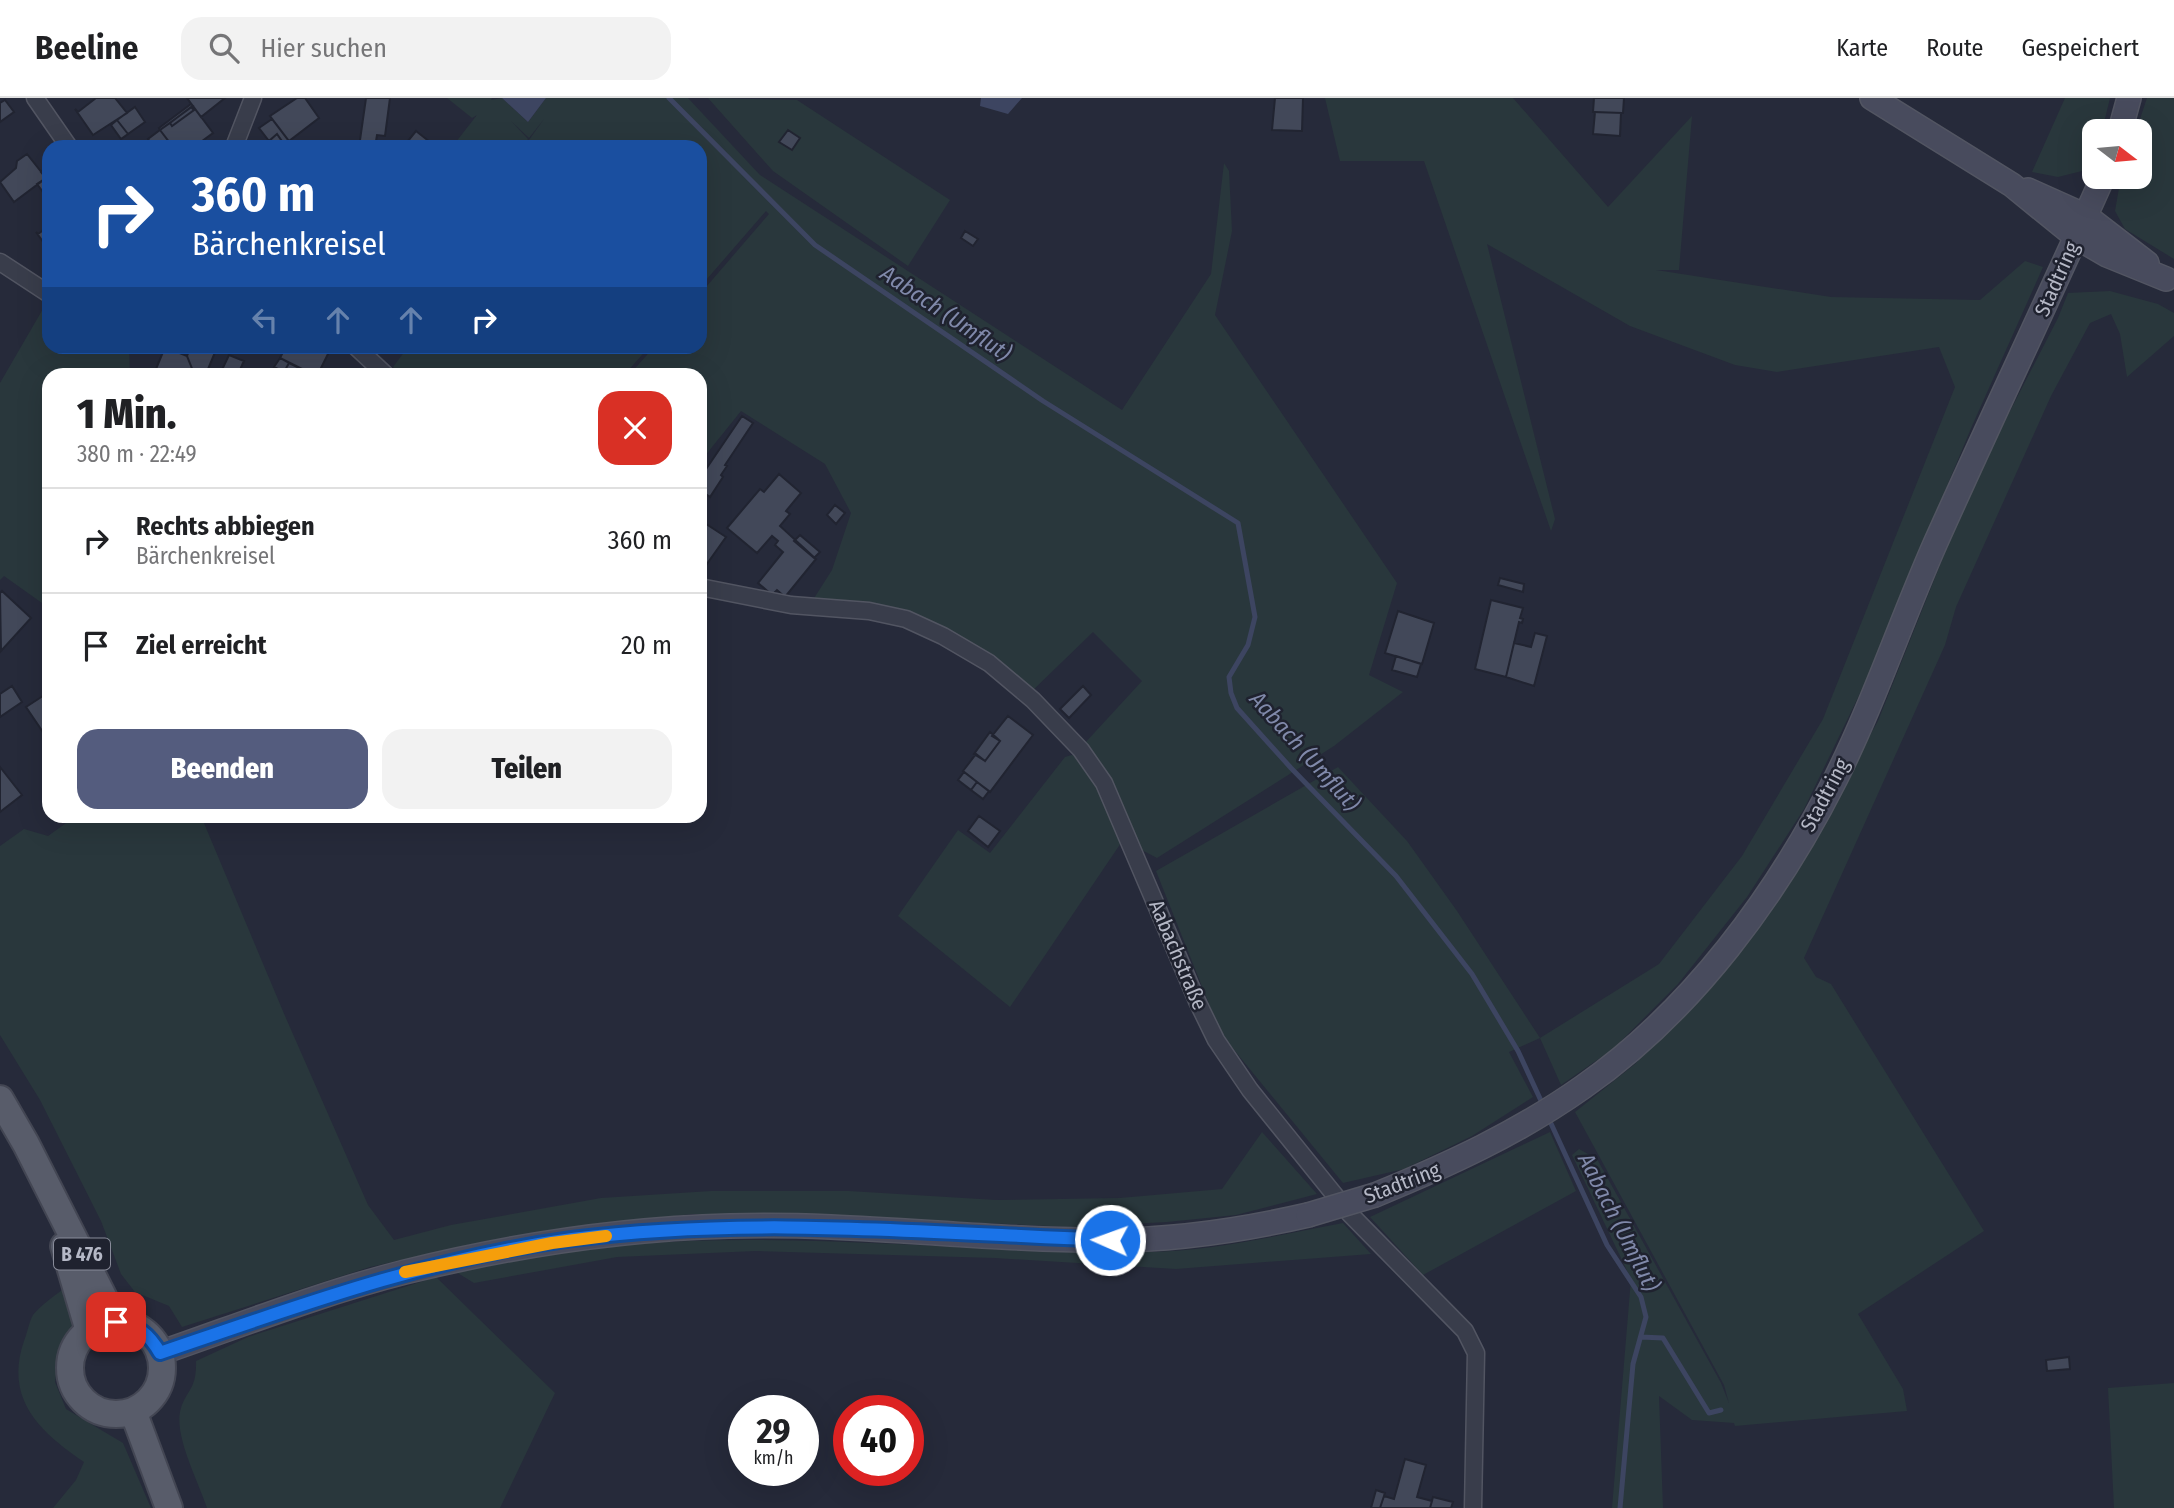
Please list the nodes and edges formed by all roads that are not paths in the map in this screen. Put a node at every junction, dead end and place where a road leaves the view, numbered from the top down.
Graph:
1 (34, 98) edge
2 (253, 98) edge
3 (1872, 98) edge
4 (2129, 98) edge
5 (2123, 119) edge
6 (64, 140) edge
7 (237, 140) edge
8 (2012, 185) junction
9 (2098, 189) edge
10 (2086, 216) junction
11 (2076, 237) junction
12 (0, 262) edge
13 (2170, 281) edge
14 (42, 289) edge
15 (364, 354) edge
16 (379, 368) edge
17 (707, 588) edge
18 (0, 1100) edge
19 (48, 1186) junction
20 (116, 1322) junction
21 (89, 1331) junction
22 (160, 1353) junction
23 (133, 1411) junction
24 (169, 1508) edge
25 (1474, 1508) edge

1 - 6 street
2 - 7 street
3 - 8 street
4 - 5 street
8 - 10 street
8 - 11 street
9 - 10 street, Stadtring
10 - 11 street, Stadtring
10 - 13 street
11 - 13 street
11 - 22 street, Stadtring, bridge
12 - 14 street
15 - 16 street
17 - 25 street, Aabachstraße
18 - 19 main road, B 476
19 - 20 main road, B 476
19 - 21 main road
20 - 21 main road
20 - 22 main road
21 - 23 main road
22 - 23 main road
23 - 24 main road

